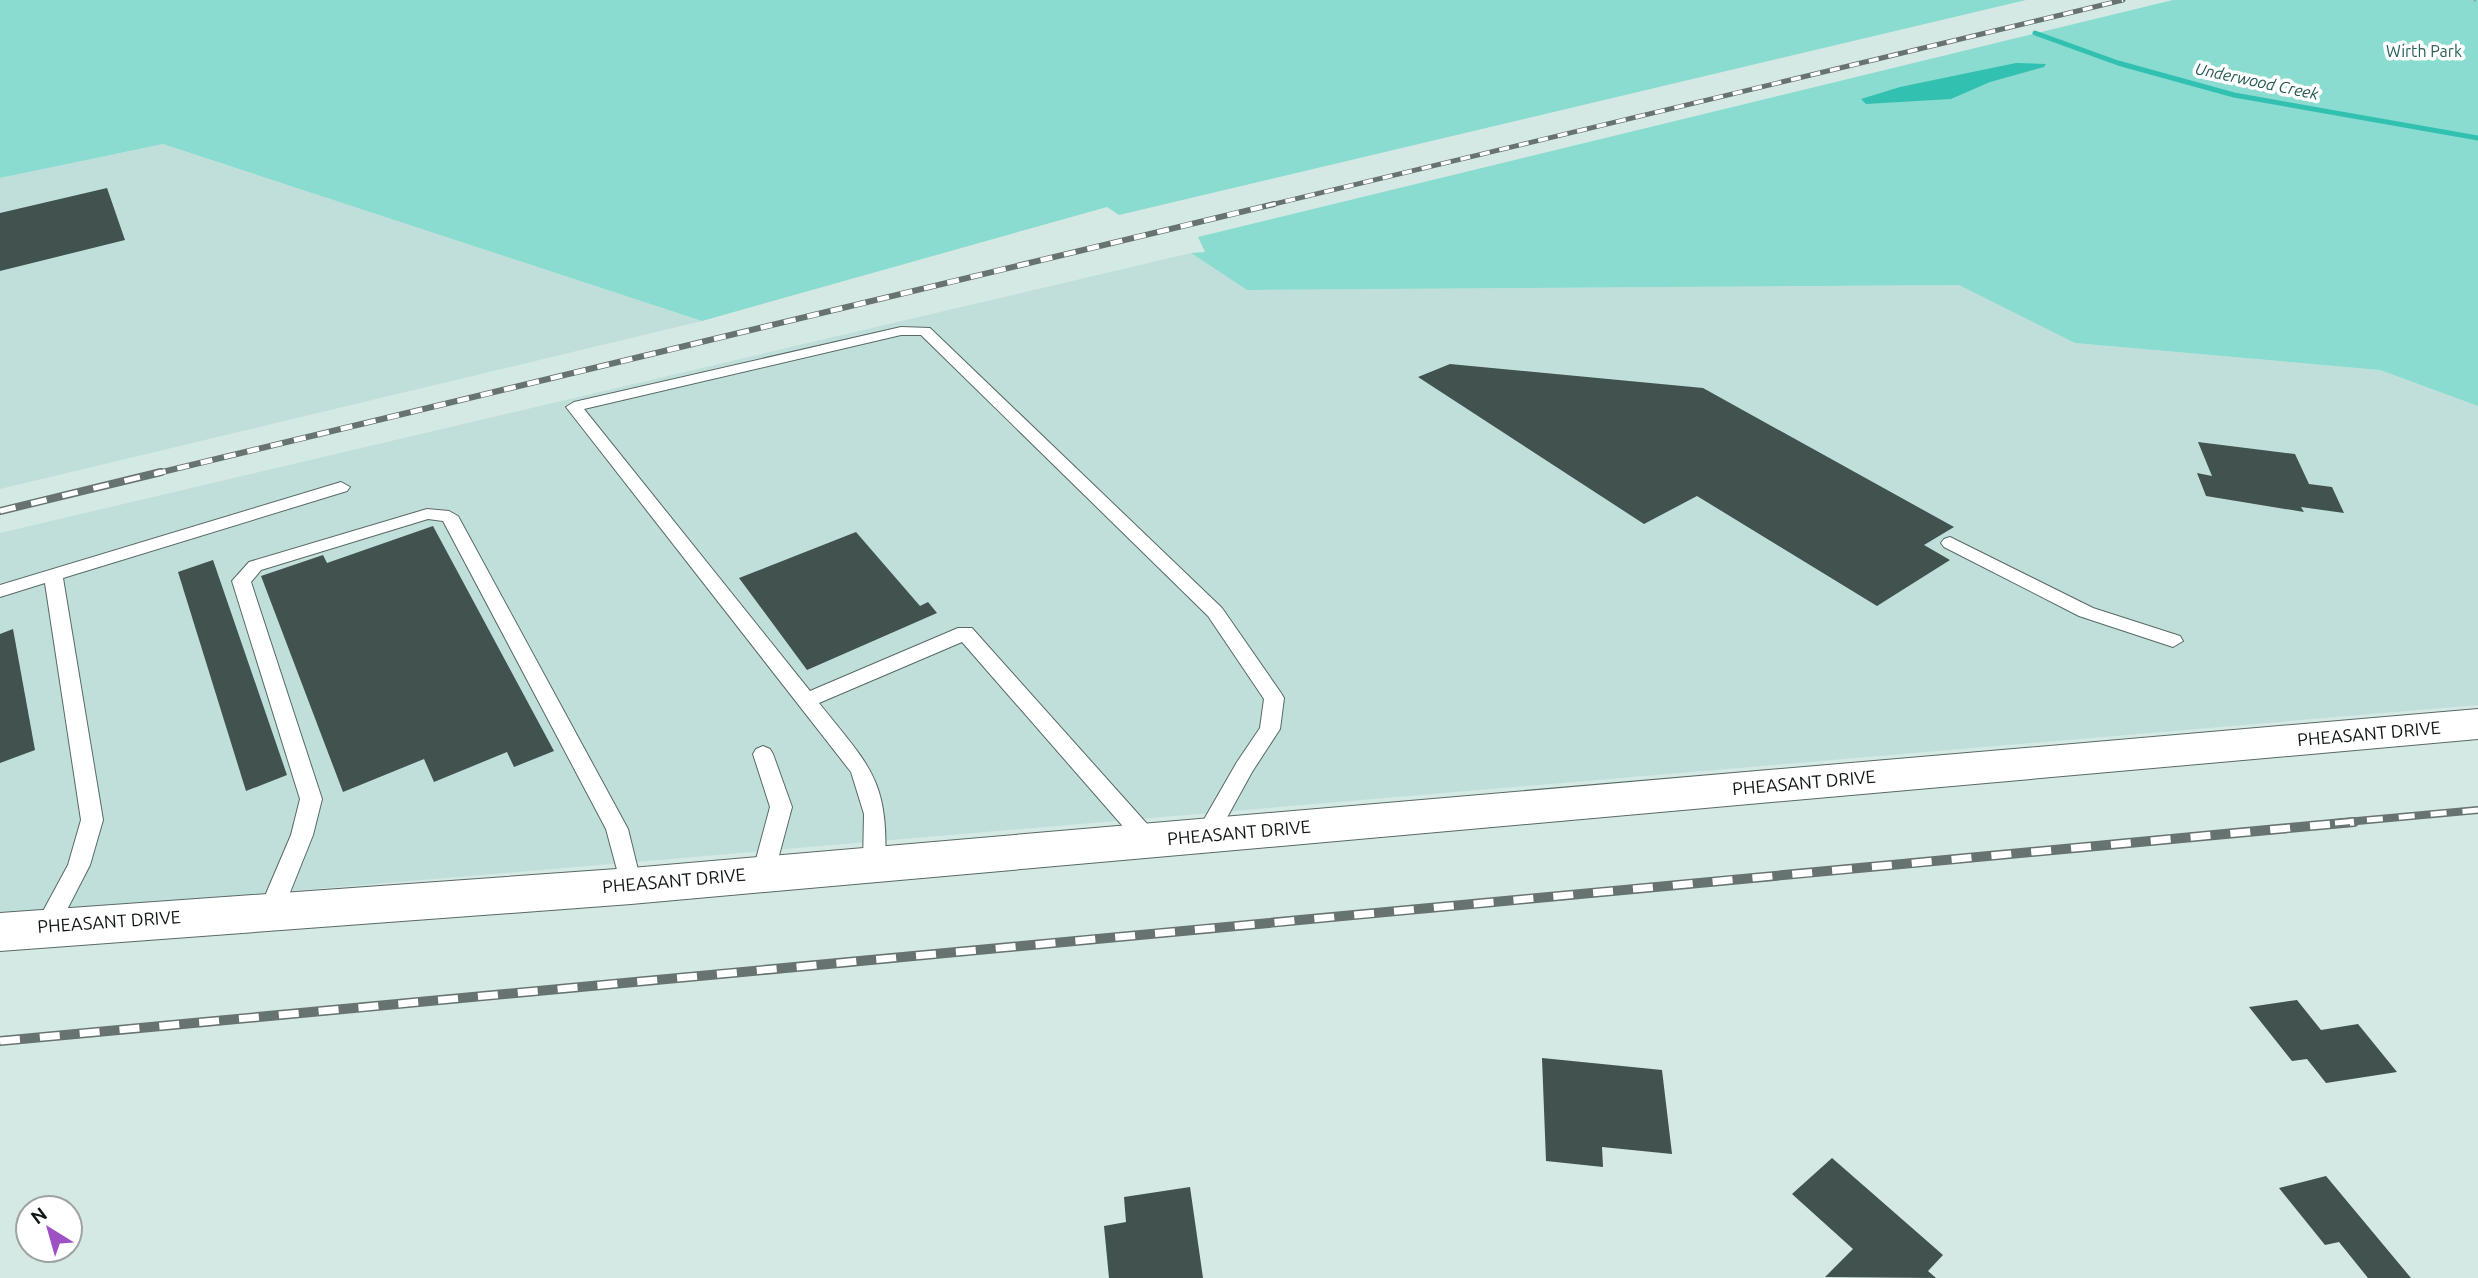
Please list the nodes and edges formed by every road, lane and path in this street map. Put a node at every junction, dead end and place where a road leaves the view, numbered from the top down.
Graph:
1 (341, 487) dead end
2 (1950, 543) dead end
3 (53, 575) junction
4 (0, 591) edge
5 (2173, 641) dead end
6 (806, 701) junction
7 (2478, 724) edge
8 (763, 754) dead end
9 (1206, 835) junction
10 (1149, 841) junction
11 (874, 864) junction
12 (763, 874) junction
13 (631, 886) junction
14 (271, 911) junction
15 (47, 926) junction
16 (0, 932) edge

1 - 3 lane
2 - 5 lane
3 - 4 lane
3 - 15 lane
6 - 9 lane
6 - 10 lane
6 - 11 lane
7 - 9 street, PHEASANT DRIVE
8 - 12 lane
9 - 10 street, PHEASANT DRIVE
10 - 11 street, PHEASANT DRIVE
11 - 12 street, PHEASANT DRIVE
12 - 13 street, PHEASANT DRIVE
13 - 14 street, PHEASANT DRIVE
13 - 14 lane
14 - 15 street, PHEASANT DRIVE
15 - 16 street, PHEASANT DRIVE

